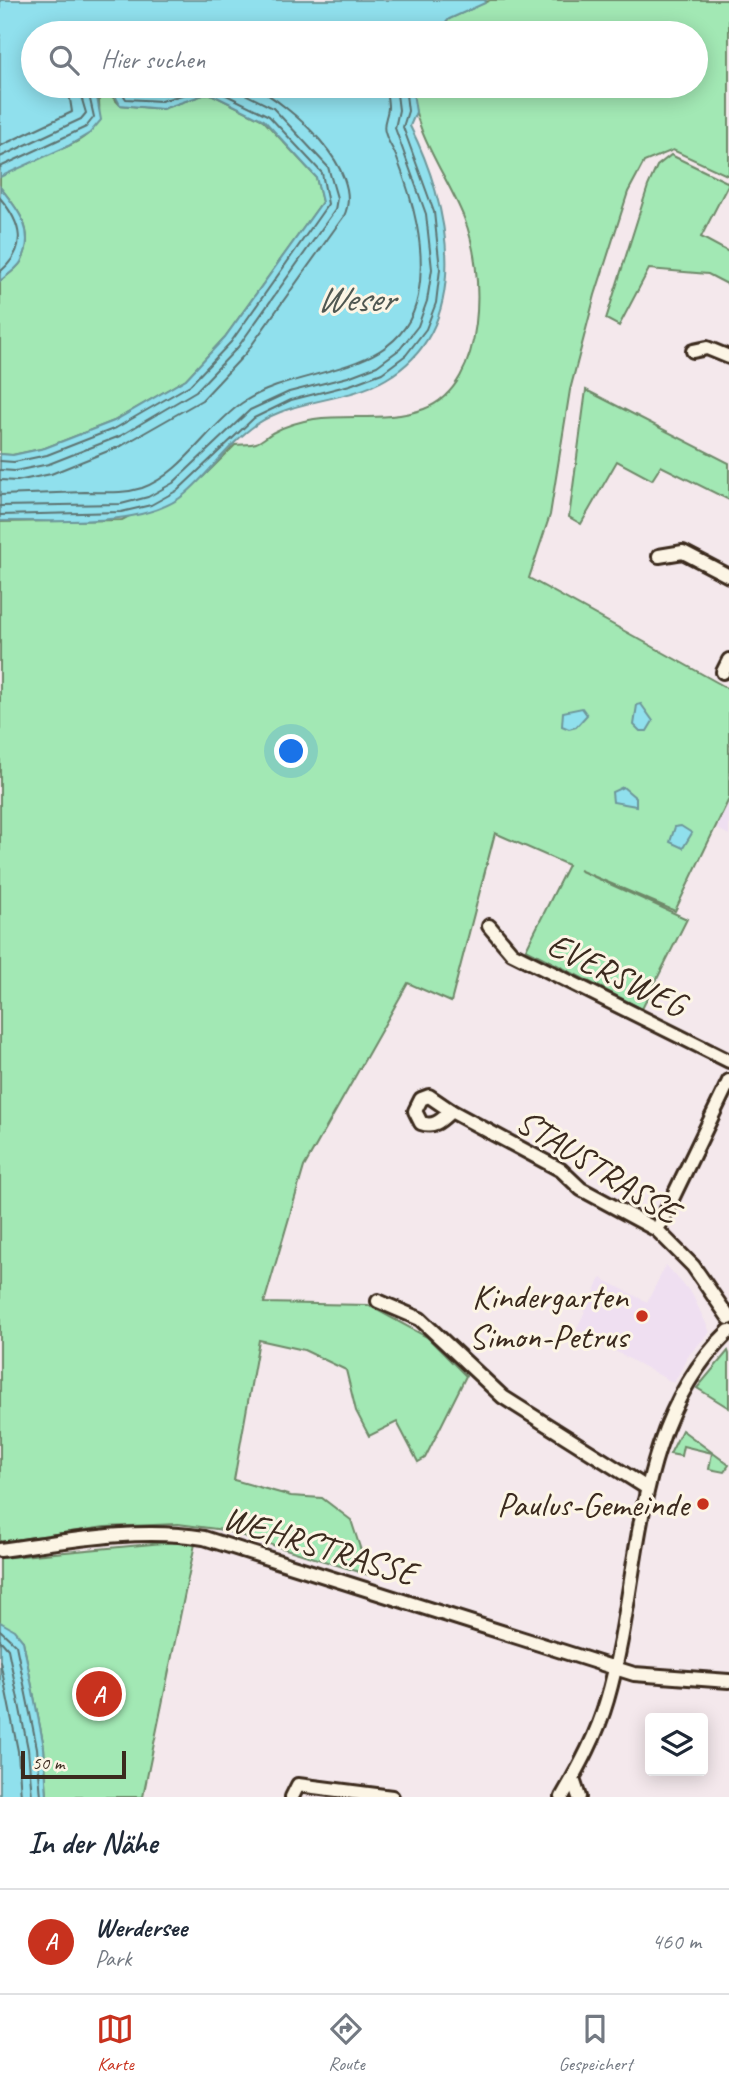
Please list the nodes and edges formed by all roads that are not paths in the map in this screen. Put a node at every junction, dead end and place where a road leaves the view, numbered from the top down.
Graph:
1 (693, 351) dead end
2 (729, 357) edge
3 (659, 556) dead end
4 (729, 576) edge
5 (489, 926) dead end
6 (729, 1061) edge
7 (729, 1081) edge
8 (451, 1111) dead end
9 (657, 1230) junction
10 (378, 1301) dead end
11 (729, 1318) edge
12 (729, 1331) edge
13 (647, 1488) junction
14 (0, 1549) edge
15 (615, 1667) junction
16 (729, 1681) edge
17 (573, 1779) junction
18 (292, 1797) edge
19 (392, 1797) edge
20 (562, 1797) edge
21 (579, 1797) edge

1 - 2 street
3 - 4 street
5 - 6 street, EVERSWEG
7 - 9 street
8 - 9 street, STAUSTRASSE
9 - 11 street, STAUSTRASSE
10 - 13 street
12 - 13 street
13 - 15 street
14 - 15 street, WEHRSTRASSE
15 - 16 street, WEHRSTRASSE
15 - 17 street
17 - 20 street
17 - 21 street
18 - 19 street

